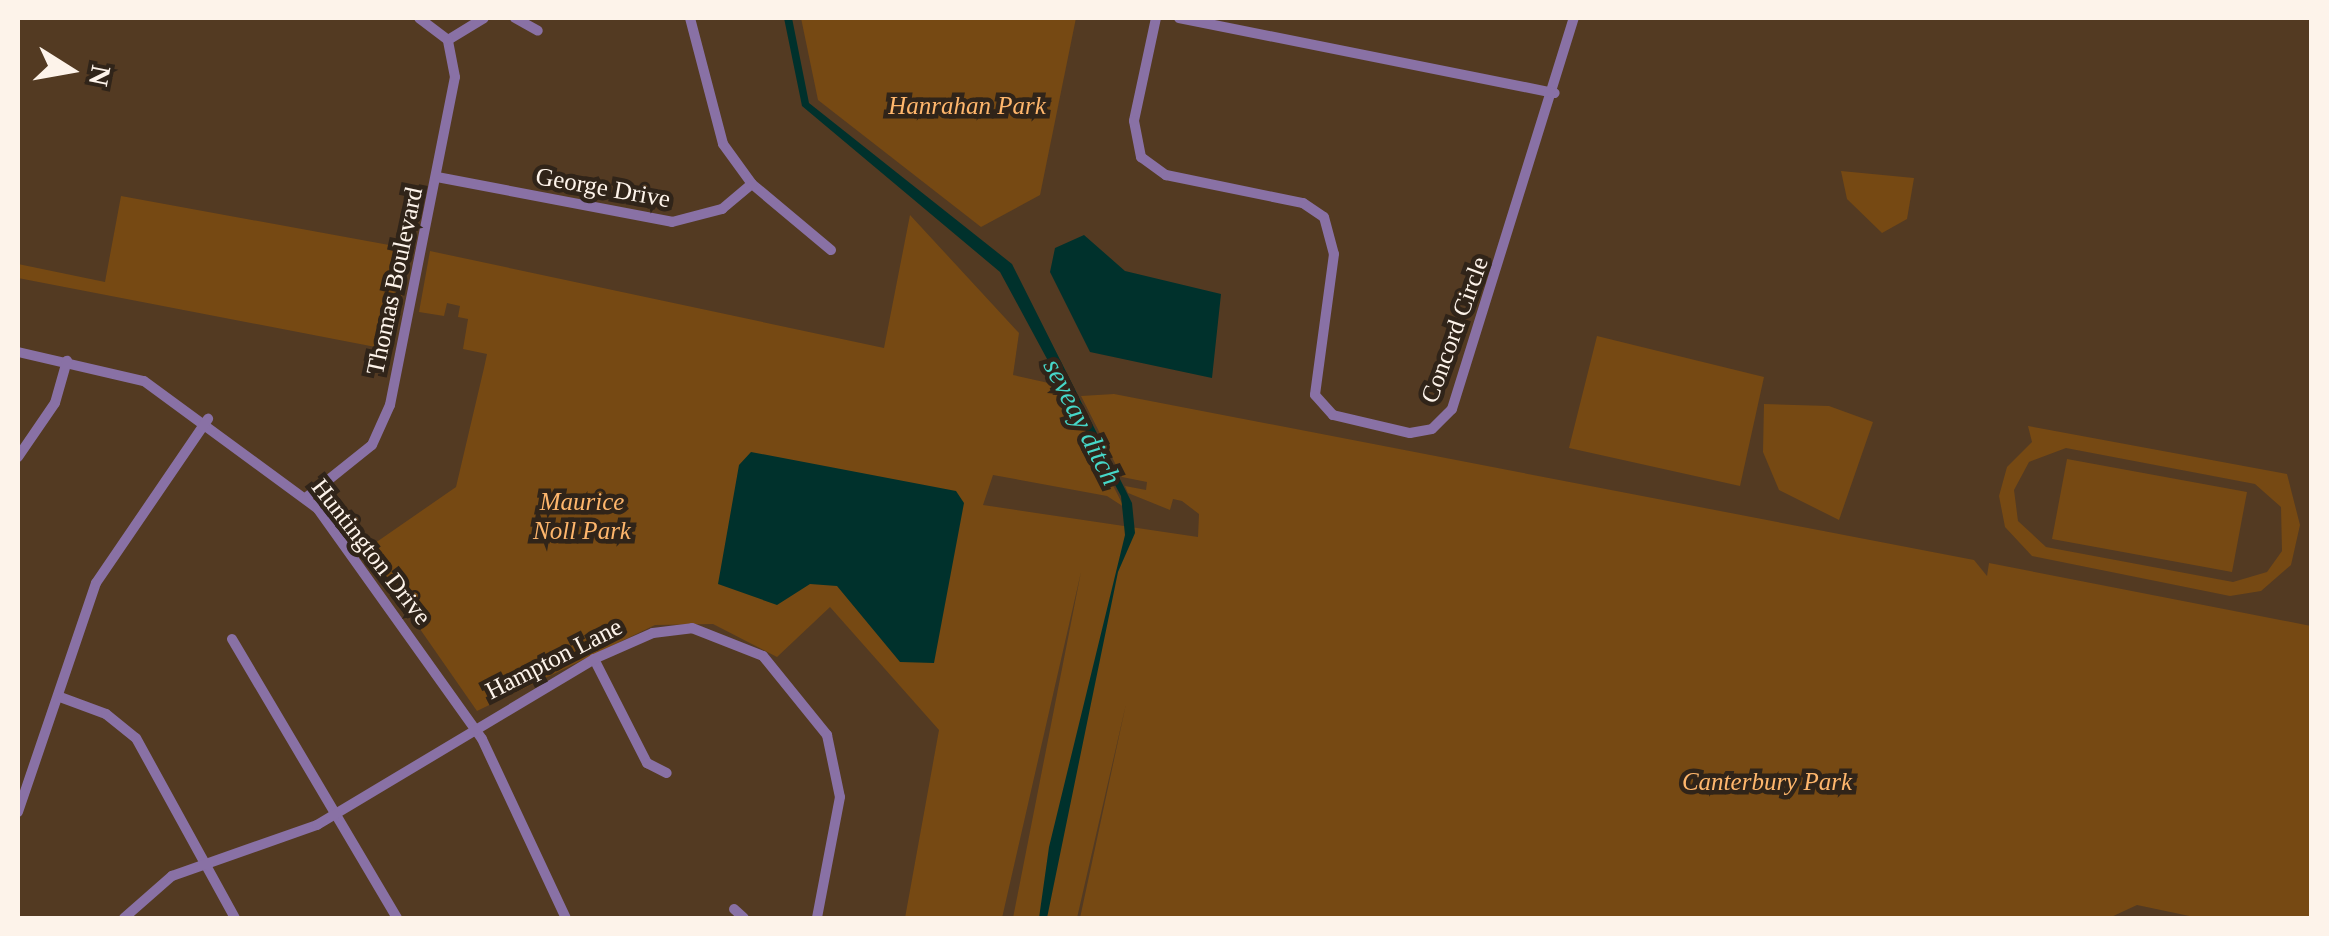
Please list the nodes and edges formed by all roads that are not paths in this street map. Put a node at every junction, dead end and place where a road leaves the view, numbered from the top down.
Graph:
1 (419, 18) edge
2 (484, 18) edge
3 (514, 18) edge
4 (690, 18) edge
5 (1156, 18) edge
6 (1179, 18) edge
7 (1574, 18) edge
8 (538, 31) dead end
9 (448, 40) junction
10 (1555, 93) junction
11 (437, 177) junction
12 (752, 184) junction
13 (831, 250) dead end
14 (18, 352) edge
15 (67, 361) junction
16 (208, 419) junction
17 (18, 458) edge
18 (307, 497) junction
19 (232, 639) dead end
20 (594, 659) junction
21 (60, 697) junction
22 (473, 725) junction
23 (667, 774) dead end
24 (18, 812) edge
25 (338, 813) junction
26 (210, 863) junction
27 (734, 908) dead end
28 (124, 918) edge
29 (234, 918) edge
30 (397, 918) edge
31 (566, 918) edge
32 (744, 918) edge
33 (817, 918) edge

1 - 9 street
2 - 9 street
3 - 8 street
4 - 12 street
5 - 10 street, Concord Circle
6 - 10 street
7 - 10 street, Concord Circle
9 - 11 street, Thomas Boulevard
11 - 12 street, George Drive
11 - 18 street, Thomas Boulevard
12 - 13 street
14 - 15 street, Huntington Drive
15 - 16 street, Huntington Drive
15 - 17 street
16 - 18 street, Huntington Drive
16 - 21 street
18 - 22 street, Huntington Drive
19 - 25 street
20 - 22 street, Hampton Lane
20 - 23 street
20 - 33 street, Hampton Lane
21 - 24 street
21 - 26 street
22 - 25 street, Hampton Lane
22 - 31 street, Huntington Drive
25 - 26 street, Hampton Lane
25 - 30 street
26 - 28 street, Hampton Lane
26 - 29 street
27 - 32 street

